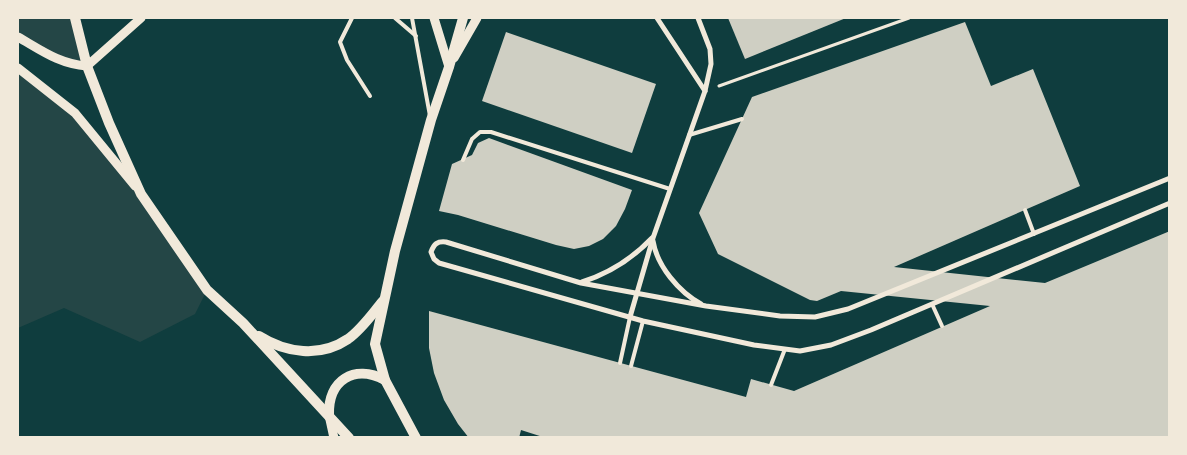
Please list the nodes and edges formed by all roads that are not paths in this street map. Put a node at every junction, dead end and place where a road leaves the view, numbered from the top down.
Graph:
1 (75, 18) edge
2 (141, 18) edge
3 (352, 18) edge
4 (395, 18) edge
5 (412, 18) edge
6 (434, 18) edge
7 (464, 18) edge
8 (477, 18) edge
9 (657, 18) edge
10 (698, 18) edge
11 (18, 36) edge
12 (416, 36) junction
13 (87, 66) junction
14 (449, 67) junction
15 (18, 68) edge
16 (705, 91) junction
17 (370, 96) dead end
18 (742, 119) dead end
19 (431, 120) junction
20 (689, 135) junction
21 (463, 160) dead end
22 (1170, 178) edge
23 (670, 189) junction
24 (141, 194) junction
25 (1170, 203) edge
26 (1025, 210) dead end
27 (1034, 234) junction
28 (653, 238) junction
29 (581, 283) junction
30 (638, 293) junction
31 (384, 300) junction
32 (932, 304) junction
33 (706, 306) junction
34 (630, 317) junction
35 (643, 321) junction
36 (243, 323) junction
37 (942, 326) dead end
38 (785, 349) junction
39 (620, 363) dead end
40 (631, 366) dead end
41 (385, 380) junction
42 (771, 385) dead end
43 (329, 415) junction
44 (334, 438) edge
45 (349, 438) edge
46 (416, 438) edge

1 - 13 main road
2 - 13 street
3 - 17 lane
4 - 12 lane
5 - 12 lane
6 - 14 street
7 - 14 main road
8 - 14 street
9 - 16 street
10 - 16 street
11 - 13 street
12 - 19 lane
13 - 24 main road
14 - 19 main road
15 - 24 street
16 - 20 street
18 - 20 lane
19 - 31 main road
20 - 23 street
21 - 23 lane
22 - 27 street
23 - 28 street
24 - 36 main road
25 - 32 street
26 - 27 lane
27 - 33 street
28 - 29 street
28 - 30 street
28 - 33 street
29 - 30 street
29 - 34 street
30 - 33 street
30 - 34 street
31 - 36 main road
31 - 41 main road
32 - 37 lane
32 - 38 street
34 - 35 street
34 - 39 lane
35 - 38 street
35 - 40 lane
36 - 43 main road
38 - 42 lane
41 - 43 main road
41 - 46 main road
43 - 44 street
43 - 45 main road

